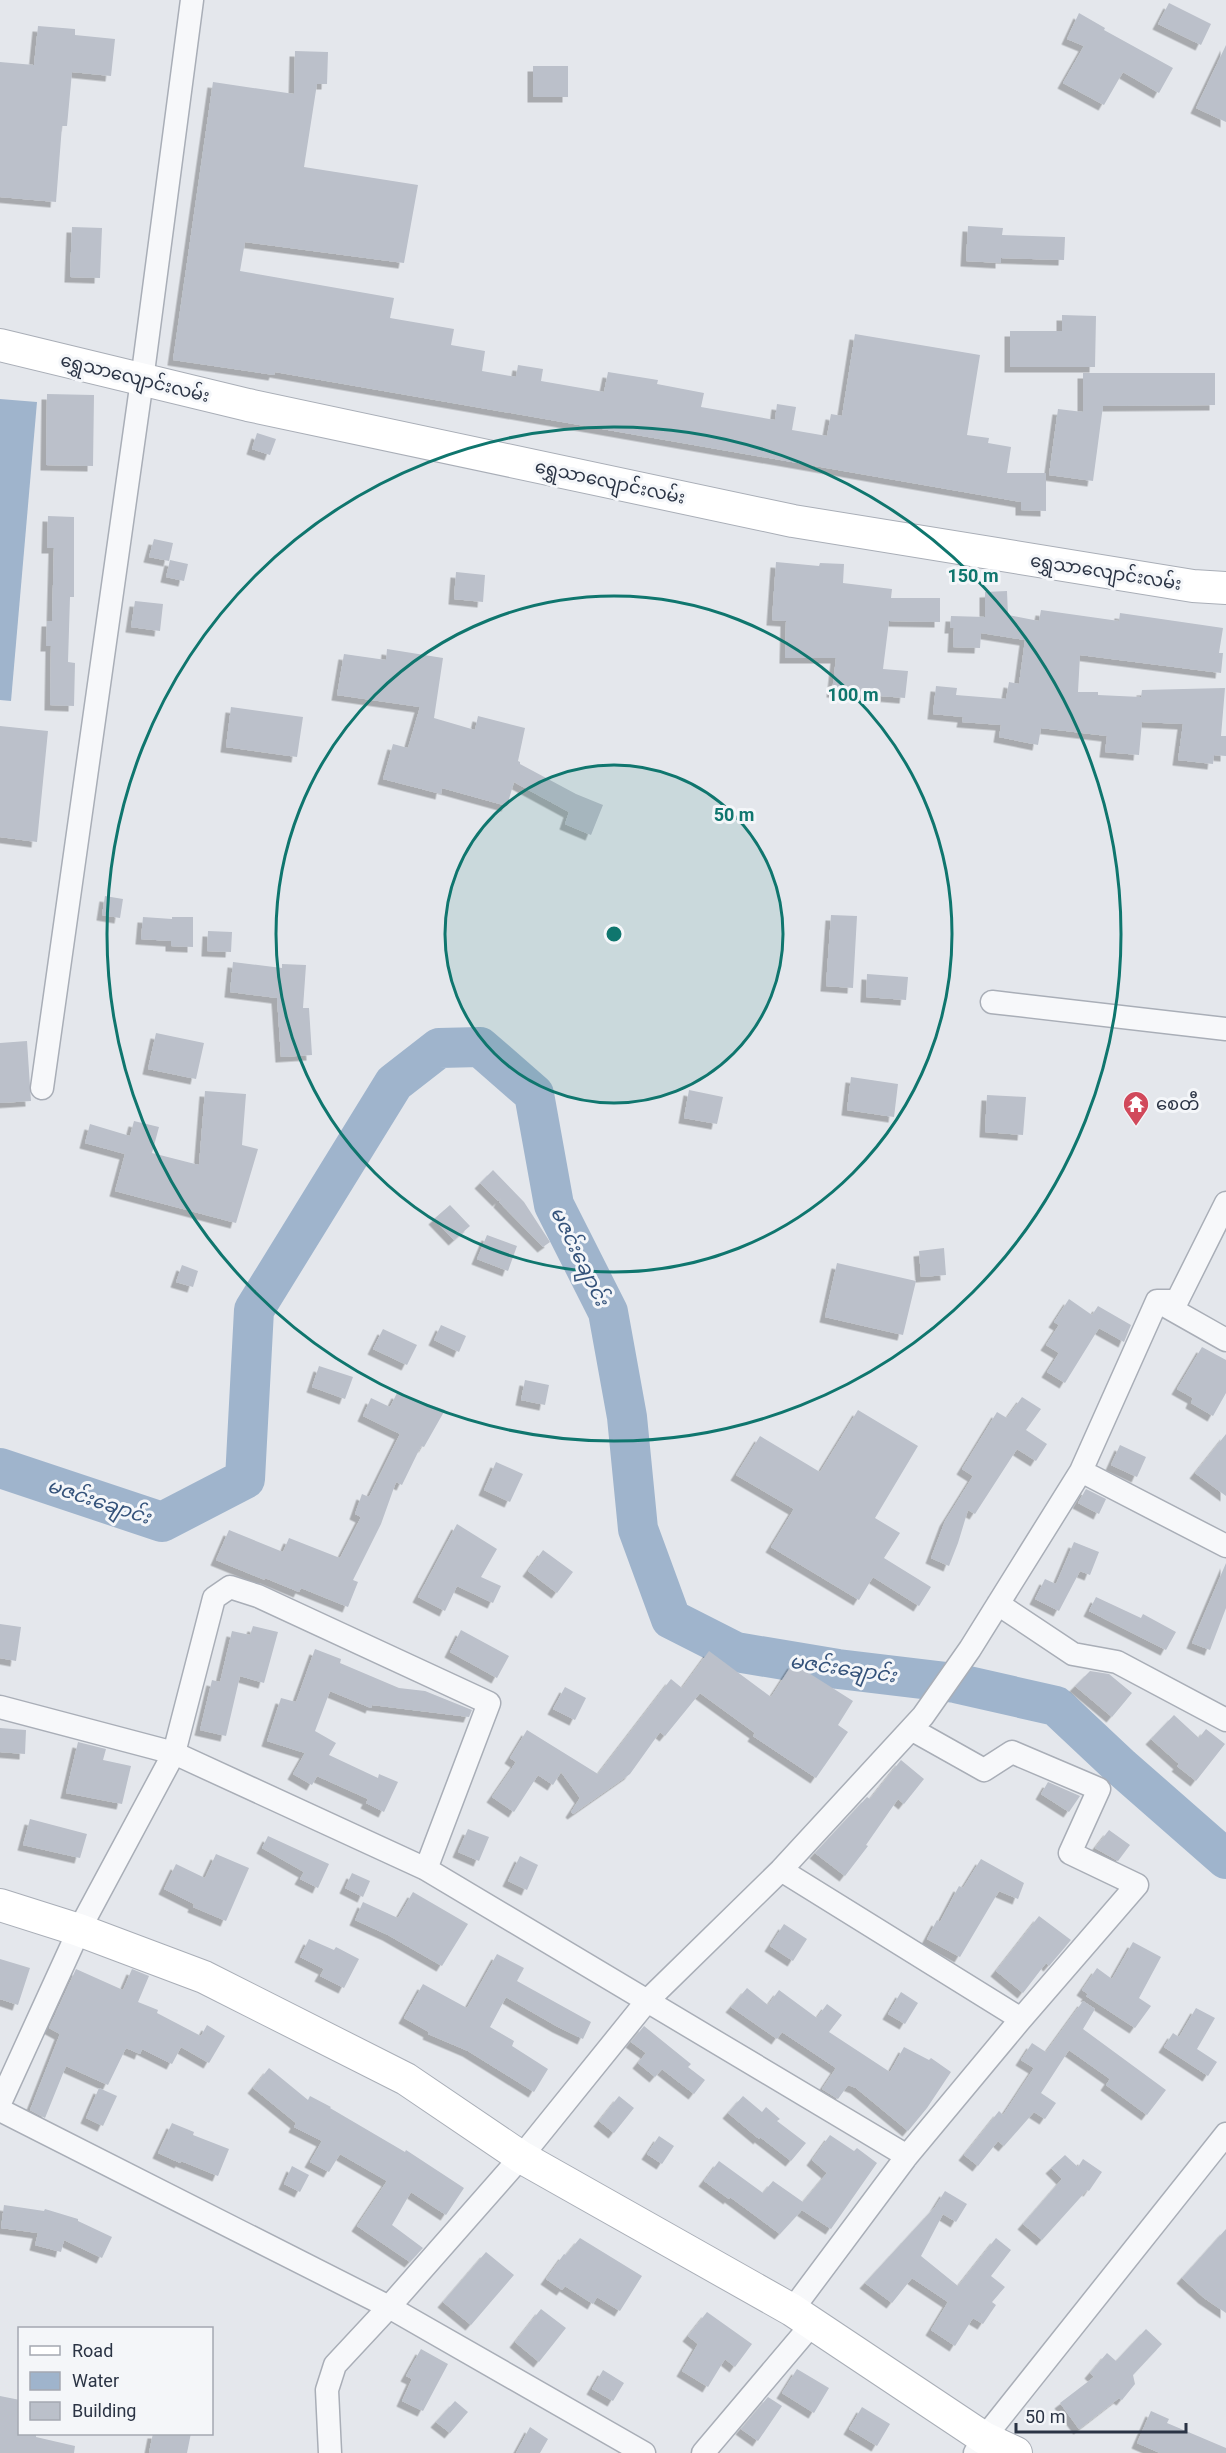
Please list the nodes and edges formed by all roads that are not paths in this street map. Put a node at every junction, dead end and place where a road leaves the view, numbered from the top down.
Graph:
1 (192, 0) edge
2 (0, 345) edge
3 (142, 380) junction
4 (1226, 588) edge
5 (992, 1002) dead end
6 (1226, 1029) edge
7 (42, 1088) dead end
8 (1226, 1203) edge
9 (1157, 1301) junction
10 (1226, 1340) edge
11 (1081, 1471) junction
12 (1226, 1546) edge
13 (998, 1604) junction
14 (0, 1707) edge
15 (1226, 1720) edge
16 (917, 1723) junction
17 (174, 1753) junction
18 (426, 1869) junction
19 (781, 1870) junction
20 (0, 1905) edge
21 (79, 1930) junction
22 (647, 2001) junction
23 (1021, 2019) junction
24 (0, 2103) edge
25 (0, 2110) edge
26 (1226, 2134) edge
27 (907, 2156) junction
28 (521, 2157) junction
29 (389, 2307) junction
30 (803, 2317) junction
31 (980, 2445) edge
32 (330, 2453) edge
33 (644, 2453) edge
34 (703, 2453) edge
35 (1016, 2453) edge

1 - 3 street
2 - 3 street, ရွှေသာလျောင်းလမ်း
3 - 4 street, ရွှေသာလျောင်းလမ်း
3 - 7 street
5 - 6 street
8 - 9 street
9 - 10 street
9 - 11 street
11 - 12 street
11 - 13 street
13 - 15 street
13 - 16 street
14 - 17 street
16 - 19 street
16 - 23 street
17 - 18 street
17 - 18 street
17 - 21 street
18 - 22 street
19 - 22 street
19 - 23 street
20 - 21 street
21 - 24 street
21 - 28 street
22 - 27 street
22 - 28 street
23 - 27 street
25 - 29 street
26 - 31 street
27 - 30 street
28 - 29 street
28 - 30 street
29 - 32 street
29 - 33 street
30 - 31 street
30 - 34 street
31 - 35 street

